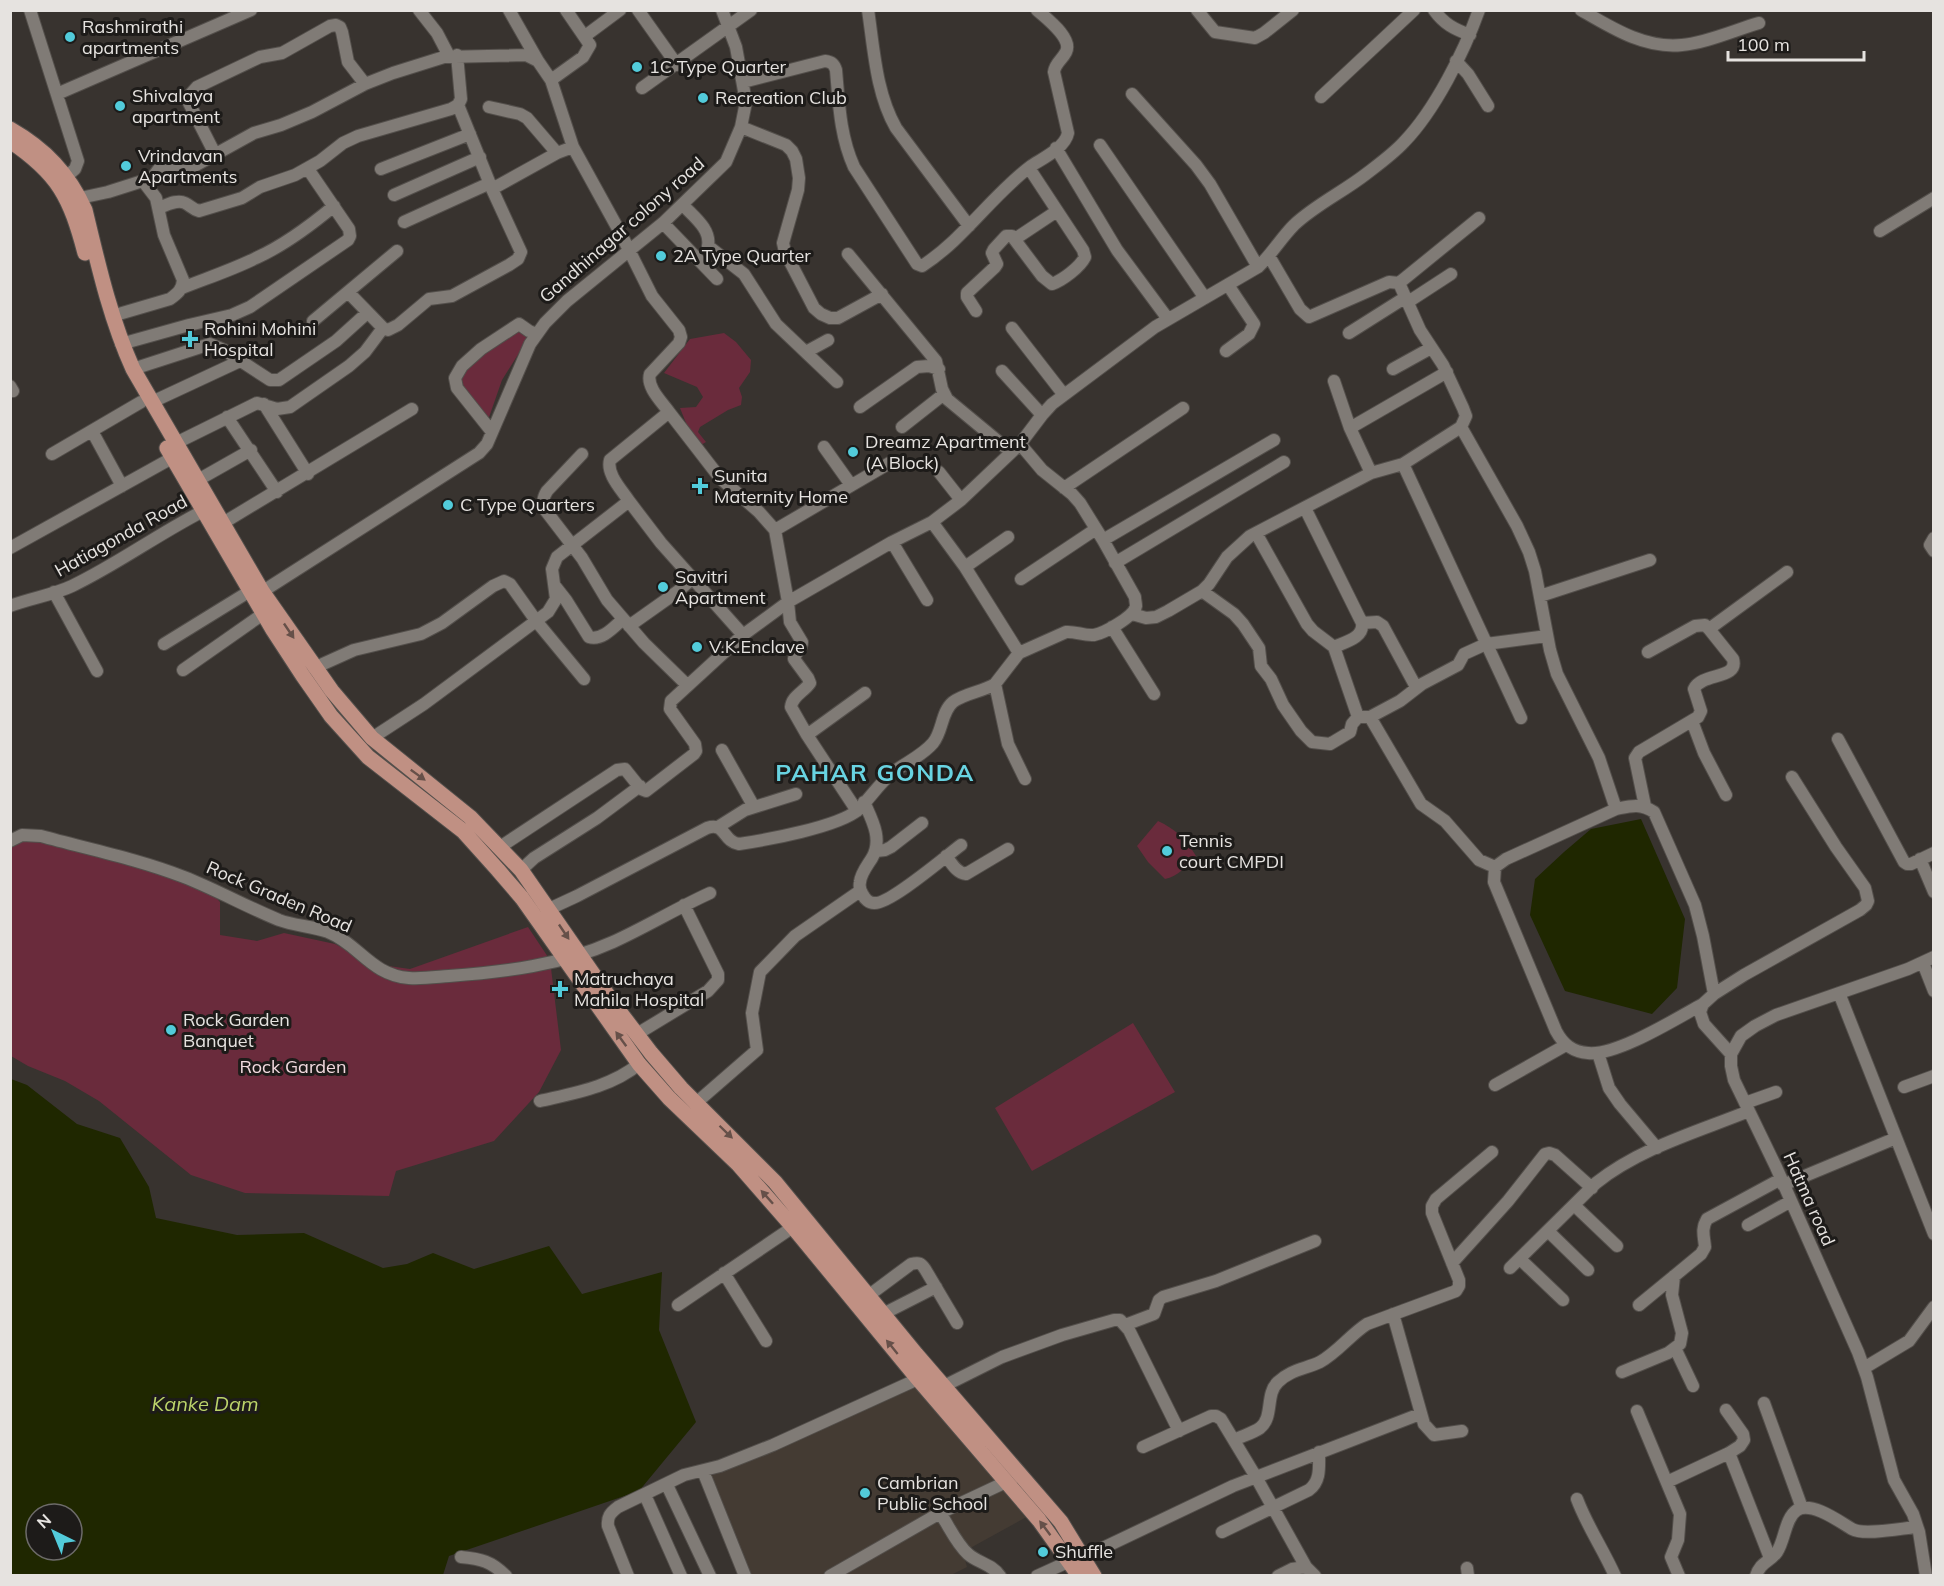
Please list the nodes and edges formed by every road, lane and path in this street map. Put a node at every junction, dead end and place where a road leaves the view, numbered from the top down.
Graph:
1 (30, 10) edge
2 (251, 10) edge
3 (419, 10) edge
4 (509, 10) edge
5 (566, 10) edge
6 (620, 10) edge
7 (638, 10) edge
8 (722, 10) edge
9 (751, 10) edge
10 (867, 10) edge
11 (1037, 10) edge
12 (1197, 10) edge
13 (1293, 10) edge
14 (1414, 10) edge
15 (1434, 10) edge
16 (1479, 10) edge
17 (1581, 10) edge
18 (1759, 23) dead end
19 (728, 26) junction
20 (1470, 35) junction
21 (585, 36) junction
22 (453, 56) junction
23 (538, 61) junction
24 (1456, 61) junction
25 (677, 64) junction
26 (551, 80) junction
27 (743, 82) junction
28 (365, 84) junction
29 (642, 88) dead end
30 (57, 94) junction
31 (1132, 94) dead end
32 (1321, 97) dead end
33 (458, 105) junction
34 (1488, 106) dead end
35 (489, 107) dead end
36 (741, 126) junction
37 (10, 129) edge
38 (470, 134) junction
39 (10, 141) edge
40 (1100, 145) dead end
41 (573, 147) junction
42 (1056, 148) junction
43 (557, 153) junction
44 (215, 154) junction
45 (480, 157) junction
46 (1029, 168) junction
47 (308, 169) junction
48 (381, 169) dead end
49 (63, 180) junction
50 (143, 181) junction
51 (491, 186) junction
52 (394, 195) dead end
53 (80, 198) junction
54 (1934, 198) edge
55 (334, 206) junction
56 (683, 206) junction
57 (159, 208) junction
58 (1057, 211) junction
59 (1479, 218) dead end
60 (404, 222) dead end
61 (663, 223) junction
62 (969, 226) junction
63 (1880, 231) dead end
64 (1015, 239) junction
65 (397, 251) dead end
66 (630, 251) junction
67 (848, 254) dead end
68 (1269, 256) junction
69 (1258, 267) junction
70 (1451, 274) dead end
71 (717, 279) dead end
72 (1399, 283) junction
73 (1228, 285) junction
74 (182, 288) junction
75 (348, 292) junction
76 (882, 294) junction
77 (1205, 298) junction
78 (1407, 300) junction
79 (976, 311) dead end
80 (367, 313) junction
81 (112, 316) junction
82 (1167, 320) junction
83 (313, 321) dead end
84 (382, 328) junction
85 (1012, 328) dead end
86 (1349, 333) dead end
87 (537, 334) junction
88 (828, 340) dead end
89 (122, 345) junction
90 (1431, 348) junction
91 (1226, 351) dead end
92 (806, 352) junction
93 (240, 360) junction
94 (132, 369) junction
95 (939, 369) junction
96 (1393, 369) dead end
97 (1002, 371) dead end
98 (1447, 372) junction
99 (1334, 381) dead end
100 (837, 382) dead end
101 (944, 394) junction
102 (1064, 395) junction
103 (146, 402) junction
104 (263, 403) junction
105 (860, 407) dead end
106 (1183, 408) dead end
107 (412, 409) dead end
108 (669, 412) junction
109 (1042, 415) junction
110 (227, 417) junction
111 (902, 427) dead end
112 (1461, 427) junction
113 (1350, 428) junction
114 (92, 431) junction
115 (492, 432) junction
116 (1274, 440) dead end
117 (824, 447) dead end
118 (1015, 448) junction
119 (174, 450) junction
120 (251, 450) junction
121 (52, 454) dead end
122 (582, 454) dead end
123 (893, 461) dead end
124 (1284, 462) dead end
125 (1403, 464) junction
126 (939, 472) dead end
127 (1371, 473) junction
128 (308, 474) junction
129 (198, 480) junction
130 (851, 485) junction
131 (122, 486) junction
132 (1064, 488) junction
133 (277, 492) junction
134 (961, 500) junction
135 (629, 501) junction
136 (208, 508) junction
137 (1305, 508) junction
138 (932, 522) junction
139 (223, 523) junction
140 (1096, 529) junction
141 (775, 530) junction
142 (1256, 533) junction
143 (1008, 537) dead end
144 (1934, 538) edge
145 (1104, 540) junction
146 (892, 542) junction
147 (572, 545) junction
148 (10, 548) edge
149 (1934, 551) edge
150 (1650, 560) dead end
151 (1115, 563) junction
152 (964, 567) junction
153 (1786, 572) dead end
154 (693, 578) junction
155 (1021, 579) dead end
156 (555, 586) junction
157 (1202, 591) junction
158 (54, 592) junction
159 (255, 593) junction
160 (1540, 596) junction
161 (927, 600) dead end
162 (788, 602) junction
163 (10, 606) edge
164 (263, 614) junction
165 (1132, 614) junction
166 (537, 621) junction
167 (626, 622) junction
168 (1362, 623) junction
169 (1112, 627) junction
170 (1709, 629) junction
171 (743, 635) junction
172 (1548, 636) junction
173 (164, 644) dead end
174 (1486, 644) junction
175 (1334, 647) junction
176 (1648, 652) dead end
177 (1019, 653) junction
178 (314, 668) junction
179 (183, 670) dead end
180 (98, 671) dead end
181 (584, 679) dead end
182 (995, 684) junction
183 (687, 685) junction
184 (1416, 687) junction
185 (865, 693) dead end
186 (1154, 694) dead end
187 (1364, 717) junction
188 (1521, 718) dead end
189 (1692, 721) junction
190 (807, 735) junction
191 (372, 738) junction
192 (1838, 739) dead end
193 (722, 750) dead end
194 (1792, 777) dead end
195 (1026, 779) dead end
196 (640, 786) junction
197 (796, 794) dead end
198 (1726, 795) dead end
199 (860, 806) junction
200 (1645, 806) junction
201 (754, 807) junction
202 (1616, 809) junction
203 (922, 823) dead end
204 (718, 827) junction
205 (10, 841) edge
206 (961, 845) dead end
207 (500, 847) junction
208 (1008, 849) dead end
209 (876, 851) junction
210 (1934, 853) edge
211 (946, 856) junction
212 (1920, 860) junction
213 (1495, 867) junction
214 (520, 870) junction
215 (860, 891) junction
216 (1934, 892) edge
217 (710, 893) dead end
218 (684, 905) junction
219 (549, 909) junction
220 (572, 956) junction
221 (1928, 960) edge
222 (1934, 991) edge
223 (1839, 993) junction
224 (1713, 994) junction
225 (1703, 1004) junction
226 (637, 1034) junction
227 (1566, 1045) junction
228 (1598, 1053) junction
229 (1731, 1054) junction
230 (639, 1064) junction
231 (1934, 1076) edge
232 (1496, 1085) dead end
233 (1904, 1087) dead end
234 (1776, 1092) dead end
235 (540, 1101) dead end
236 (696, 1102) junction
237 (1747, 1107) junction
238 (1896, 1138) junction
239 (1657, 1148) junction
240 (1492, 1152) dead end
241 (1782, 1182) junction
242 (1592, 1188) junction
243 (1791, 1201) junction
244 (1574, 1205) junction
245 (1748, 1225) dead end
246 (793, 1227) junction
247 (1548, 1231) junction
248 (1934, 1234) edge
249 (1315, 1241) dead end
250 (1617, 1246) dead end
251 (1520, 1258) junction
252 (1452, 1263) junction
253 (1510, 1268) dead end
254 (1588, 1270) dead end
255 (724, 1274) junction
256 (1674, 1276) junction
257 (936, 1287) junction
258 (868, 1296) junction
259 (1563, 1300) dead end
260 (678, 1305) dead end
261 (1639, 1305) dead end
262 (1934, 1307) edge
263 (883, 1314) junction
264 (1393, 1314) junction
265 (957, 1323) dead end
266 (1125, 1325) junction
267 (766, 1341) dead end
268 (1675, 1348) junction
269 (1864, 1368) junction
270 (1622, 1372) dead end
271 (918, 1379) junction
272 (944, 1386) junction
273 (1692, 1386) dead end
274 (1764, 1402) dead end
275 (1726, 1410) dead end
276 (1637, 1411) dead end
277 (1420, 1414) junction
278 (1179, 1431) junction
279 (1462, 1431) dead end
280 (1234, 1440) junction
281 (1143, 1447) dead end
282 (1319, 1452) junction
283 (1730, 1453) junction
284 (703, 1471) junction
285 (1256, 1477) junction
286 (1006, 1482) junction
287 (1667, 1482) junction
288 (668, 1485) junction
289 (645, 1495) junction
290 (1577, 1499) dead end
291 (1273, 1508) junction
292 (1802, 1508) junction
293 (940, 1513) junction
294 (1917, 1527) junction
295 (1222, 1532) dead end
296 (461, 1557) dead end
297 (1770, 1558) junction
298 (1077, 1559) junction
299 (1310, 1571) edge
300 (506, 1575) edge
301 (628, 1575) edge
302 (681, 1575) edge
303 (709, 1575) edge
304 (745, 1575) edge
305 (830, 1575) edge
306 (1000, 1575) edge
307 (1037, 1575) edge
308 (1079, 1575) edge
309 (1094, 1575) edge
310 (1278, 1575) edge
311 (1615, 1575) edge
312 (1679, 1575) edge
313 (1756, 1575) edge
314 (1926, 1575) edge

1 - 30 street
2 - 30 street
3 - 22 street
4 - 23 street
5 - 21 street
6 - 21 street
7 - 25 street
8 - 19 street, Gandhinagar colony road
9 - 19 street
10 - 62 street
11 - 42 street
12 - 13 street
14 - 32 street
15 - 20 street
16 - 20 street
17 - 18 street
19 - 25 street
19 - 27 street, Gandhinagar colony road
20 - 24 street
21 - 26 street
22 - 23 street
22 - 28 street
22 - 33 street
23 - 26 street
24 - 34 street
24 - 68 street
25 - 29 street
26 - 41 street
27 - 36 street, Gandhinagar colony road
27 - 62 street
28 - 44 street
28 - 44 street
30 - 49 street
31 - 69 street
33 - 38 street
33 - 47 street
35 - 43 street
36 - 56 street, Gandhinagar colony road
36 - 76 street
37 - 49 main road
38 - 45 street
38 - 48 street
39 - 49 main road
40 - 77 street
41 - 43 street
41 - 66 street
42 - 46 street
42 - 82 street
43 - 51 street
44 - 50 street
45 - 51 street
45 - 52 street
46 - 58 street
46 - 62 street
47 - 55 street
47 - 57 street
49 - 53 main road
49 - 103 main road
50 - 53 street
50 - 57 street
51 - 60 street
51 - 84 street
53 - 81 main road
54 - 63 street
55 - 74 street
55 - 89 street
56 - 61 street, Gandhinagar colony road
56 - 92 street
57 - 74 street
58 - 64 street
58 - 64 street
59 - 72 street
61 - 66 street, Gandhinagar colony road
61 - 71 street
64 - 79 street
65 - 75 street
66 - 87 street, Gandhinagar colony road
66 - 108 street
67 - 76 street
68 - 69 street
68 - 72 street
69 - 73 street
70 - 78 street
72 - 78 street
73 - 77 street
73 - 91 street
74 - 81 street
75 - 80 street
75 - 83 street
76 - 95 street
77 - 82 street
78 - 86 street
78 - 90 street
80 - 84 street
80 - 93 street
81 - 89 main road
82 - 102 street
84 - 104 street
85 - 102 street
87 - 115 street, Gandhinagar colony road
87 - 115 street
88 - 92 street
89 - 94 main road
90 - 96 street
90 - 98 street
92 - 100 street
93 - 94 street
93 - 103 street
94 - 103 main road
95 - 101 street
95 - 105 street
97 - 109 street
98 - 112 street
98 - 113 street
99 - 113 street
101 - 111 street
101 - 118 street
102 - 109 street
103 - 114 street
103 - 119 main road
104 - 110 street
104 - 128 street
106 - 132 street
107 - 128 street
108 - 135 street
108 - 141 street
109 - 118 street
110 - 119 street
110 - 120 street
112 - 125 street
112 - 160 street
113 - 127 street
114 - 121 street
114 - 131 street
115 - 159 street, Gandhinagar colony road
116 - 145 street
117 - 130 street
118 - 132 street
118 - 134 street
119 - 129 main road
119 - 131 street
119 - 136 main road
120 - 129 street
120 - 133 street
122 - 147 street
123 - 130 street
124 - 151 street
125 - 127 street
125 - 174 street
126 - 134 street
127 - 137 street
128 - 133 street
129 - 136 main road
130 - 141 street
131 - 148 street
132 - 140 street
133 - 139 street
134 - 138 street
135 - 147 street
135 - 154 street
136 - 139 main road
136 - 158 street, Hatiagonda Road
136 - 159 main road
137 - 142 street
137 - 168 street
138 - 146 street
138 - 152 street
139 - 159 main road
140 - 145 street
140 - 155 street
141 - 162 street
142 - 157 street
142 - 175 street
143 - 152 street
144 - 149 street
145 - 151 street
146 - 161 street
146 - 162 street
147 - 156 street
147 - 167 street
150 - 160 street
151 - 165 street
152 - 177 street
153 - 170 street
154 - 167 street
154 - 171 street
156 - 166 street
156 - 167 street
157 - 165 street
157 - 187 street
158 - 163 street, Hatiagonda Road
158 - 180 street
159 - 164 main road
159 - 173 street, Gandhinagar colony road
159 -> 178 main road
160 - 172 street
162 - 171 street
162 - 190 street
164 - 179 street
164 - 220 main road
165 - 169 street
166 - 178 street
166 - 181 street
166 - 191 street
167 - 183 street
168 - 175 street
168 - 184 street
169 - 177 street
169 - 186 street
170 - 176 street
170 - 189 street
171 - 183 street
172 - 174 street
172 - 202 street
174 - 184 street
174 - 188 street
175 - 187 street
177 - 182 street
178 - 191 main road
182 - 195 street
182 - 199 street
183 - 196 street
184 - 187 street
185 - 190 street
187 - 213 street
189 - 198 street
189 - 200 street
190 - 199 street
191 -> 207 main road
192 - 212 street
193 - 201 street
194 - 224 street
196 - 207 street
196 - 214 street
197 - 201 street
199 - 204 street
199 - 209 street
200 - 202 street
200 - 224 street
201 - 204 street
202 - 213 street
203 - 209 street
204 - 219 street
205 - 220 street, Rock Graden Road
206 - 211 street
207 - 214 main road
208 - 211 street
209 - 215 street
210 - 212 street
211 - 215 street
212 - 216 street
213 - 227 street
214 - 219 main road
215 - 236 street
217 - 218 street, Rock Graden Road
218 - 220 street, Rock Graden Road
218 - 226 street
219 -> 220 main road
220 - 226 main road
230 -> 220 main road
221 - 222 street
221 - 223 street
223 - 229 street
223 - 238 street
224 - 225 street
225 - 228 street
225 - 229 street
226 - 236 main road
227 - 228 street
227 - 232 street
228 - 239 street
229 - 237 street, Hatma road
230 - 235 street
246 -> 230 main road
231 - 233 street
234 - 237 street
236 -> 258 main road
237 - 239 street
237 - 241 street, Hatma road
238 - 241 street
238 - 248 street
239 - 242 street
240 - 252 street
241 - 243 street, Hatma road
241 - 256 street
242 - 244 street
242 - 252 street
243 - 245 street
243 - 269 street, Hatma road
244 - 247 street
244 - 250 street
246 - 255 street
271 -> 246 main road
247 - 251 street
247 - 254 street
249 - 266 street
251 - 253 street
251 - 259 street
252 - 264 street
255 - 260 street
255 - 267 street
256 - 261 street
256 - 268 street
257 - 258 street
257 - 263 street
257 - 265 street
258 - 263 main road
262 - 269 street
263 - 272 main road
264 - 277 street
264 - 280 street
266 - 272 street
266 - 278 street
268 - 270 street
268 - 273 street
269 - 294 street, Hatma road
271 - 284 street
271 - 286 main road
272 - 298 main road
274 - 292 street
275 - 283 street
276 - 287 street
277 - 279 street
277 - 282 street
278 - 280 street
278 - 281 street
280 - 285 street
282 - 285 street
282 - 291 street
283 - 287 street
283 - 297 street
284 - 288 street
284 - 304 street
285 - 291 street
285 - 298 street
286 - 293 street
298 -> 286 main road
287 - 312 street
288 - 289 street
288 - 303 street
289 - 301 street
289 - 302 street
290 - 311 street
291 - 295 street
291 - 299 street
292 - 294 street
292 - 297 street
293 - 305 street
293 - 306 street
294 - 314 street, Hatma road
296 - 300 street
297 - 313 street
298 - 307 street
298 - 308 main road
298 - 309 main road
299 - 310 street

